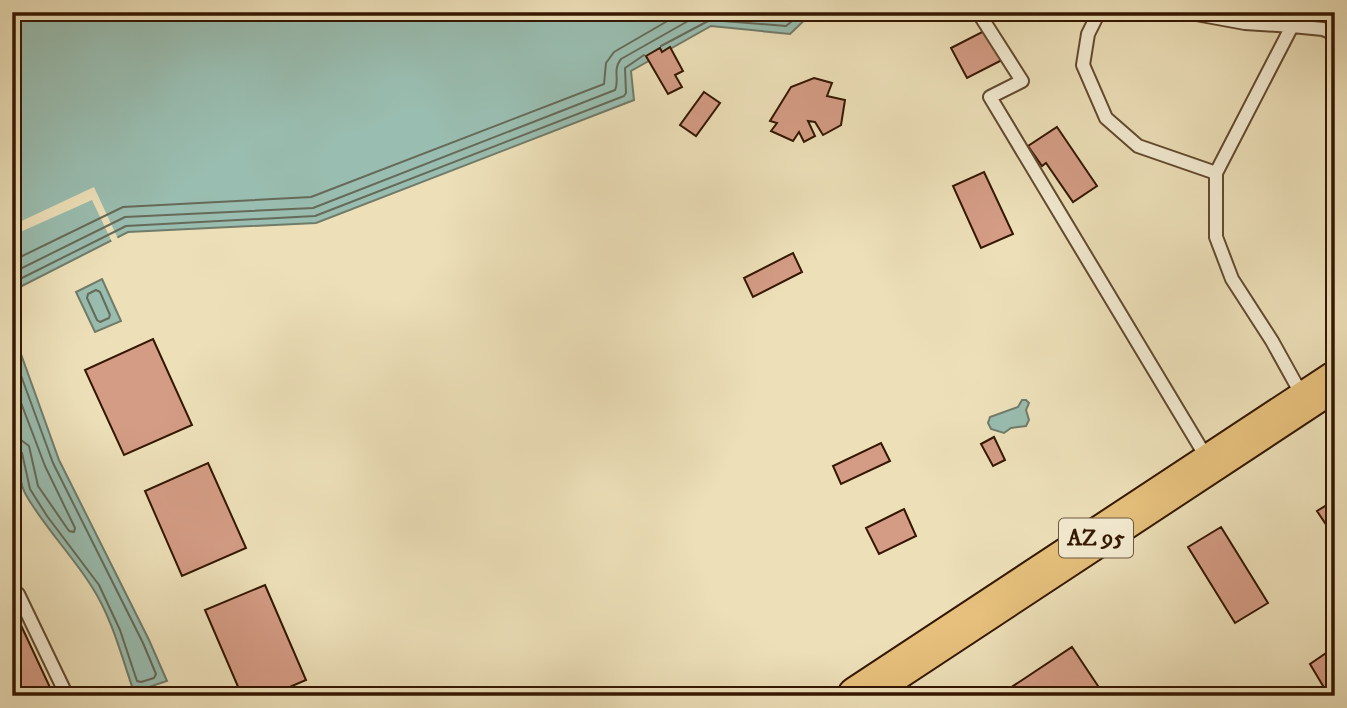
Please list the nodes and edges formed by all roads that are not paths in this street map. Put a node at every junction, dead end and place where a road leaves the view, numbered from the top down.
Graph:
1 (978, 12) edge
2 (1099, 12) edge
3 (1185, 12) edge
4 (1292, 26) junction
5 (1335, 34) edge
6 (1216, 173) junction
7 (1320, 391) edge
8 (1210, 464) junction
9 (18, 594) dead end
10 (67, 696) edge
11 (857, 696) edge

1 - 8 lane
2 - 6 lane
3 - 4 lane
4 - 5 lane
4 - 6 lane
6 - 7 lane
7 - 8 highway, AZ 95
8 - 11 highway, AZ 95
9 - 10 lane

